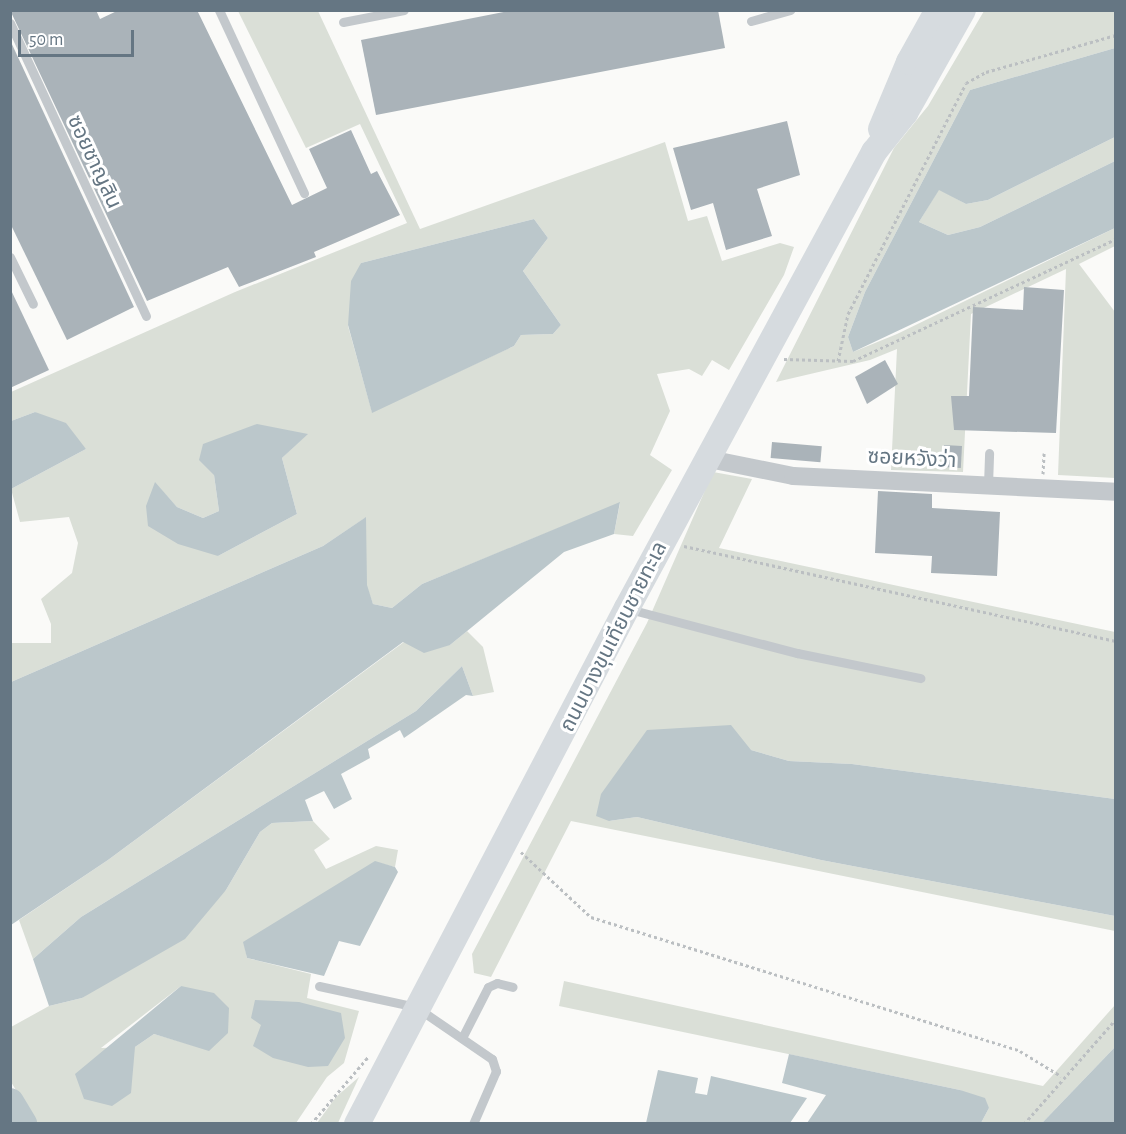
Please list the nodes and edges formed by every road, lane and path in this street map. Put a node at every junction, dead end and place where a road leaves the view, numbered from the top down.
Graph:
1 (219, 10) edge
2 (404, 10) edge
3 (790, 10) edge
4 (938, 10) edge
5 (963, 10) edge
6 (751, 21) dead end
7 (343, 22) dead end
8 (10, 23) edge
9 (1116, 34) edge
10 (874, 152) junction
11 (304, 193) dead end
12 (1116, 239) edge
13 (10, 257) edge
14 (33, 304) dead end
15 (146, 316) dead end
16 (764, 359) junction
17 (838, 361) junction
18 (989, 453) dead end
19 (709, 459) junction
20 (988, 485) junction
21 (1116, 492) edge
22 (663, 542) junction
23 (627, 608) junction
24 (1116, 641) edge
25 (920, 678) dead end
26 (508, 841) junction
27 (319, 986) dead end
28 (513, 987) dead end
29 (416, 1007) junction
30 (1116, 1019) edge
31 (462, 1038) junction
32 (1061, 1076) junction
33 (357, 1124) edge
34 (474, 1124) edge
35 (1024, 1124) edge

1 - 11 lane
2 - 7 lane
3 - 6 lane
4 - 10 main road, ถนนบางขุนเทียนชายทะเล
5 - 10 main road, ถนนบางขุนเทียนชายทะเล
8 - 15 lane, ซอยชาญสิน
9 - 17 path
10 - 16 main road, ถนนบางขุนเทียนชายทะเล
12 - 17 path
13 - 14 lane
16 - 17 path
16 - 19 main road, ถนนบางขุนเทียนชายทะเล
18 - 20 lane
19 - 20 street, ซอยหวังว่า
19 - 22 main road, ถนนบางขุนเทียนชายทะเล
20 - 21 street, ซอยหวังว่า
22 - 23 main road, ถนนบางขุนเทียนชายทะเล
22 - 24 path
23 - 25 lane
23 - 26 main road, ถนนบางขุนเทียนชายทะเล
26 - 29 main road, ถนนบางขุนเทียนชายทะเล
26 - 32 path
27 - 29 lane
28 - 31 lane
29 - 31 lane
29 - 33 main road, ถนนบางขุนเทียนชายทะเล
30 - 32 path
31 - 34 lane
32 - 35 path

